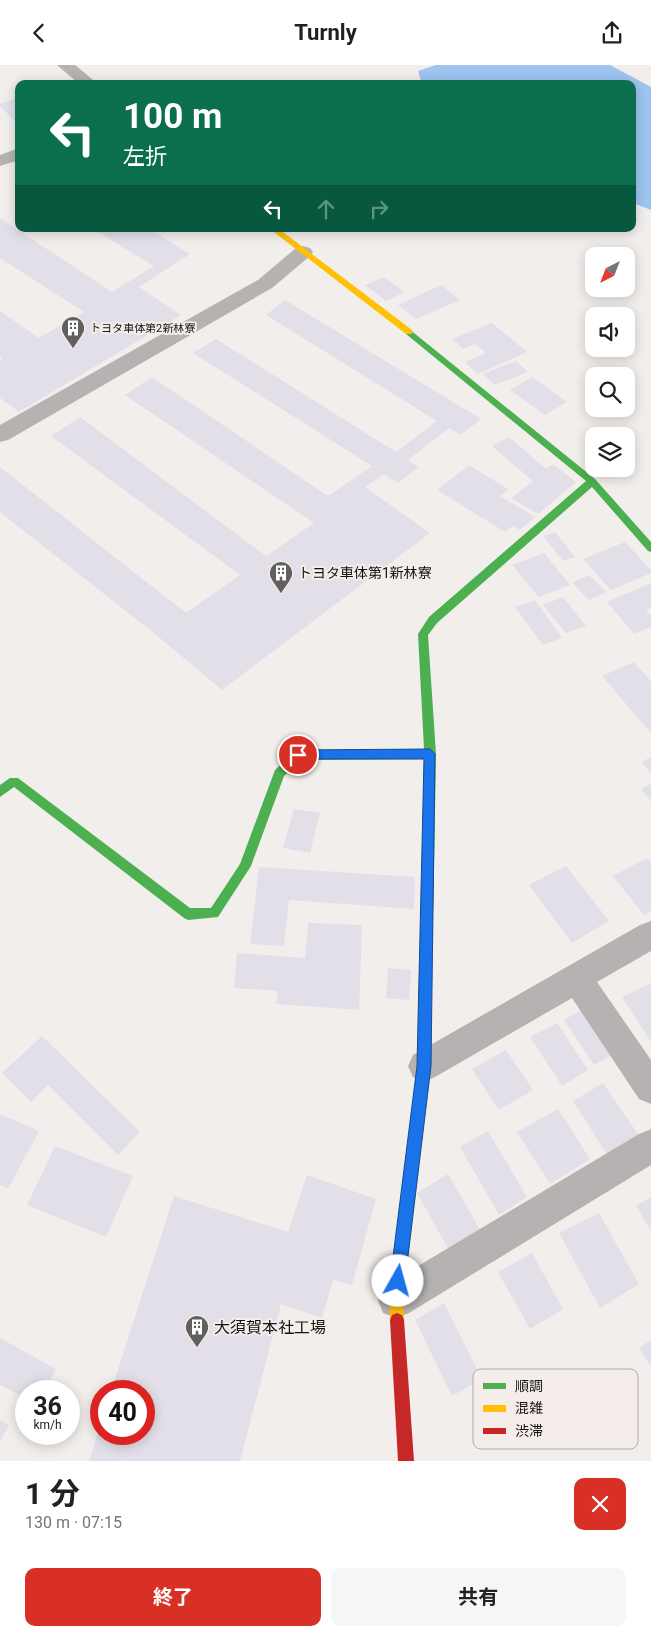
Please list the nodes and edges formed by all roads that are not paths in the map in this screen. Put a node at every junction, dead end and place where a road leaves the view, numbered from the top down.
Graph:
1 (65, 65) edge
2 (85, 80) edge
3 (15, 155) edge
4 (0, 161) edge
5 (278, 232) edge
6 (303, 252) junction
7 (0, 435) edge
8 (592, 481) junction
9 (651, 548) edge
10 (430, 754) junction
11 (0, 792) edge
12 (651, 935) edge
13 (577, 979) junction
14 (424, 1066) junction
15 (651, 1088) edge
16 (651, 1146) edge
17 (396, 1300) junction
18 (406, 1461) edge

1 - 2 street
3 - 4 street
5 - 6 street
6 - 7 street
6 - 8 street
8 - 9 street
8 - 10 street
10 - 11 street
10 - 14 street
12 - 13 street
13 - 14 street
13 - 15 street
14 - 17 street
16 - 17 street
17 - 18 street

